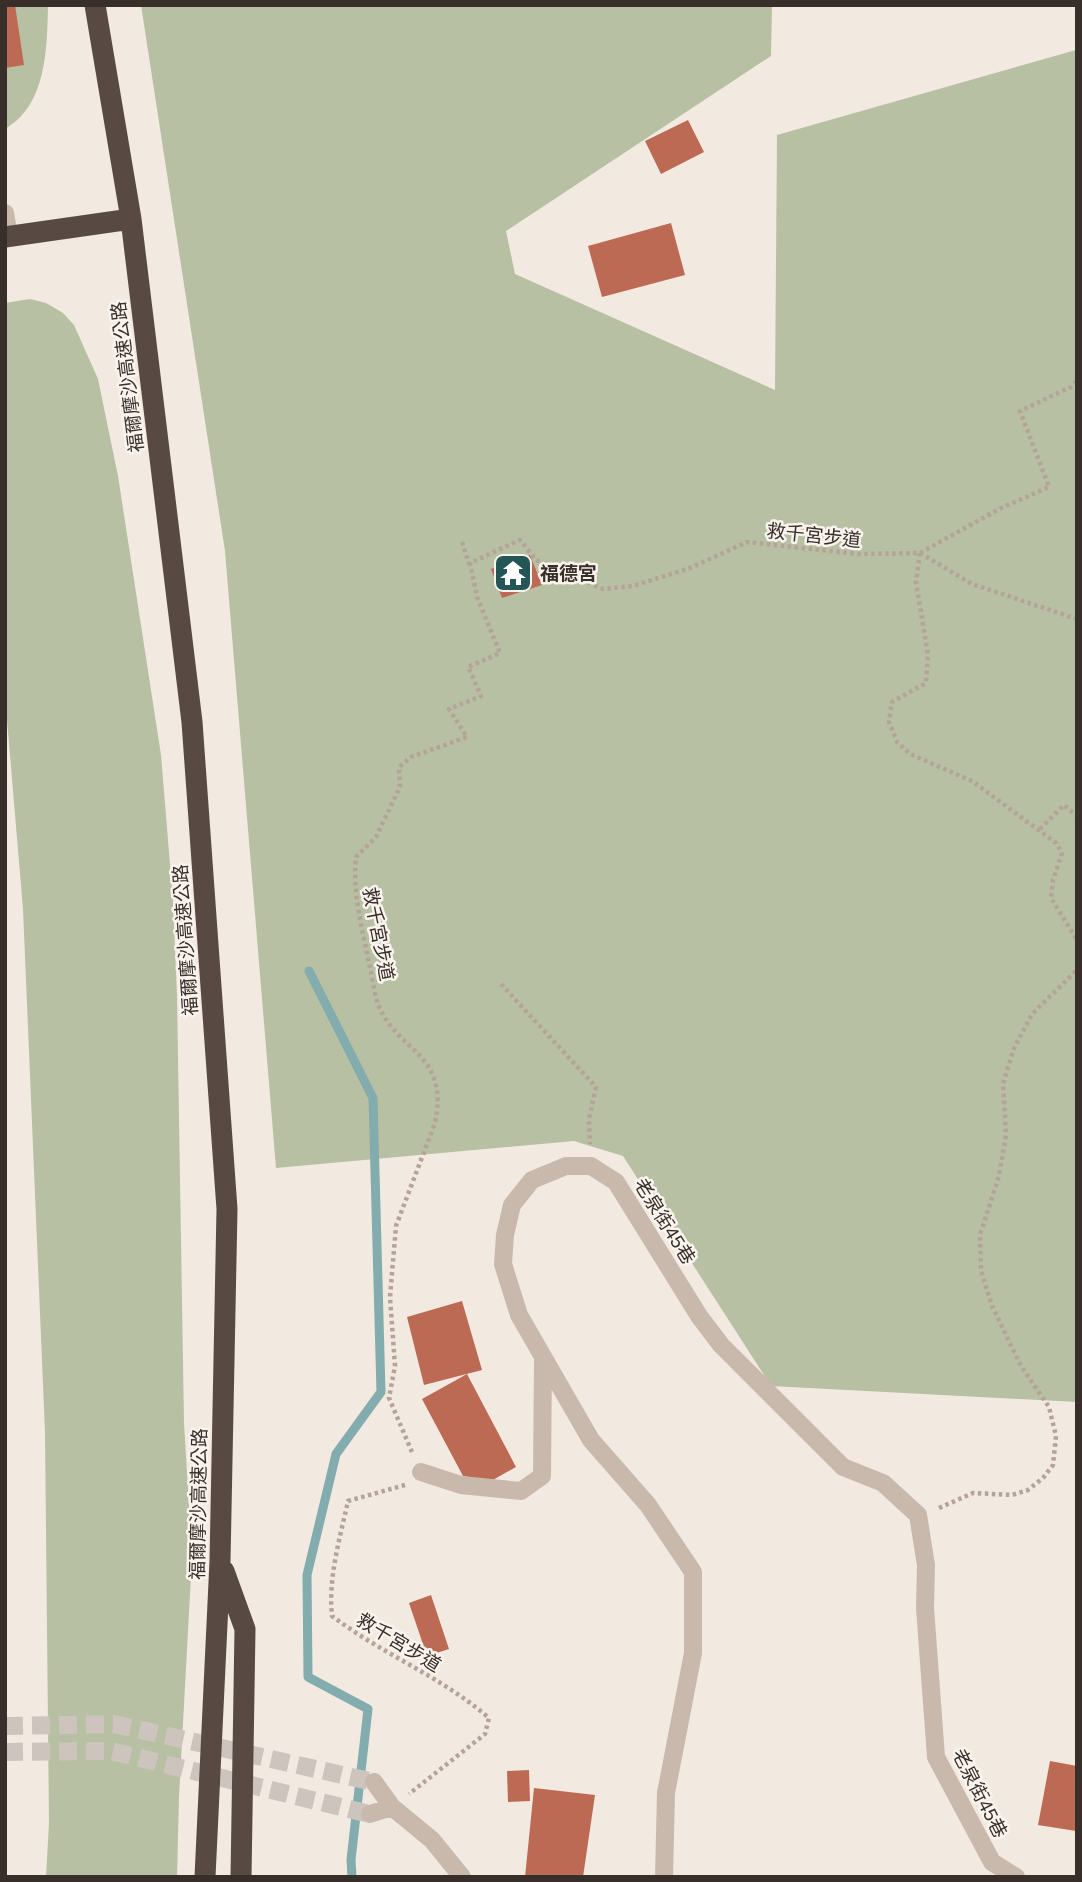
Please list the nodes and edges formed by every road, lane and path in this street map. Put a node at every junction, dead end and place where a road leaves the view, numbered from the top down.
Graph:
1 (95, 5) edge
2 (5, 213) edge
3 (131, 219) junction
4 (7, 237) edge
5 (1077, 381) edge
6 (462, 542) dead end
7 (919, 553) junction
8 (470, 564) junction
9 (1077, 620) edge
10 (1077, 816) edge
11 (1040, 829) junction
12 (1077, 940) edge
13 (1077, 970) edge
14 (501, 984) dead end
15 (591, 1166) junction
16 (543, 1359) junction
17 (421, 1472) junction
18 (941, 1508) dead end
19 (220, 1561) junction
20 (374, 1782) tunnel mouth
21 (392, 1807) junction
22 (370, 1814) tunnel mouth
23 (205, 1877) edge
24 (241, 1877) edge
25 (462, 1877) edge
26 (664, 1877) edge
27 (1016, 1877) edge

1 - 3 highway, 福爾摩沙高速公路
2 - 4 street
3 - 4 highway
3 - 19 highway, 福爾摩沙高速公路
5 - 7 path, 救千宮步道
6 - 8 path
7 - 8 path, 救千宮步道
7 - 9 path
7 - 11 path
8 - 17 path, 救千宮步道
10 - 11 path
11 - 12 path
13 - 18 path
14 - 15 path
15 - 16 street
15 - 27 street, 老泉街45巷
16 - 17 street
16 - 26 street
17 - 21 path, 救千宮步道
19 - 23 highway, 福爾摩沙高速公路
19 - 24 highway
20 - 21 street
21 - 22 street
21 - 25 street

